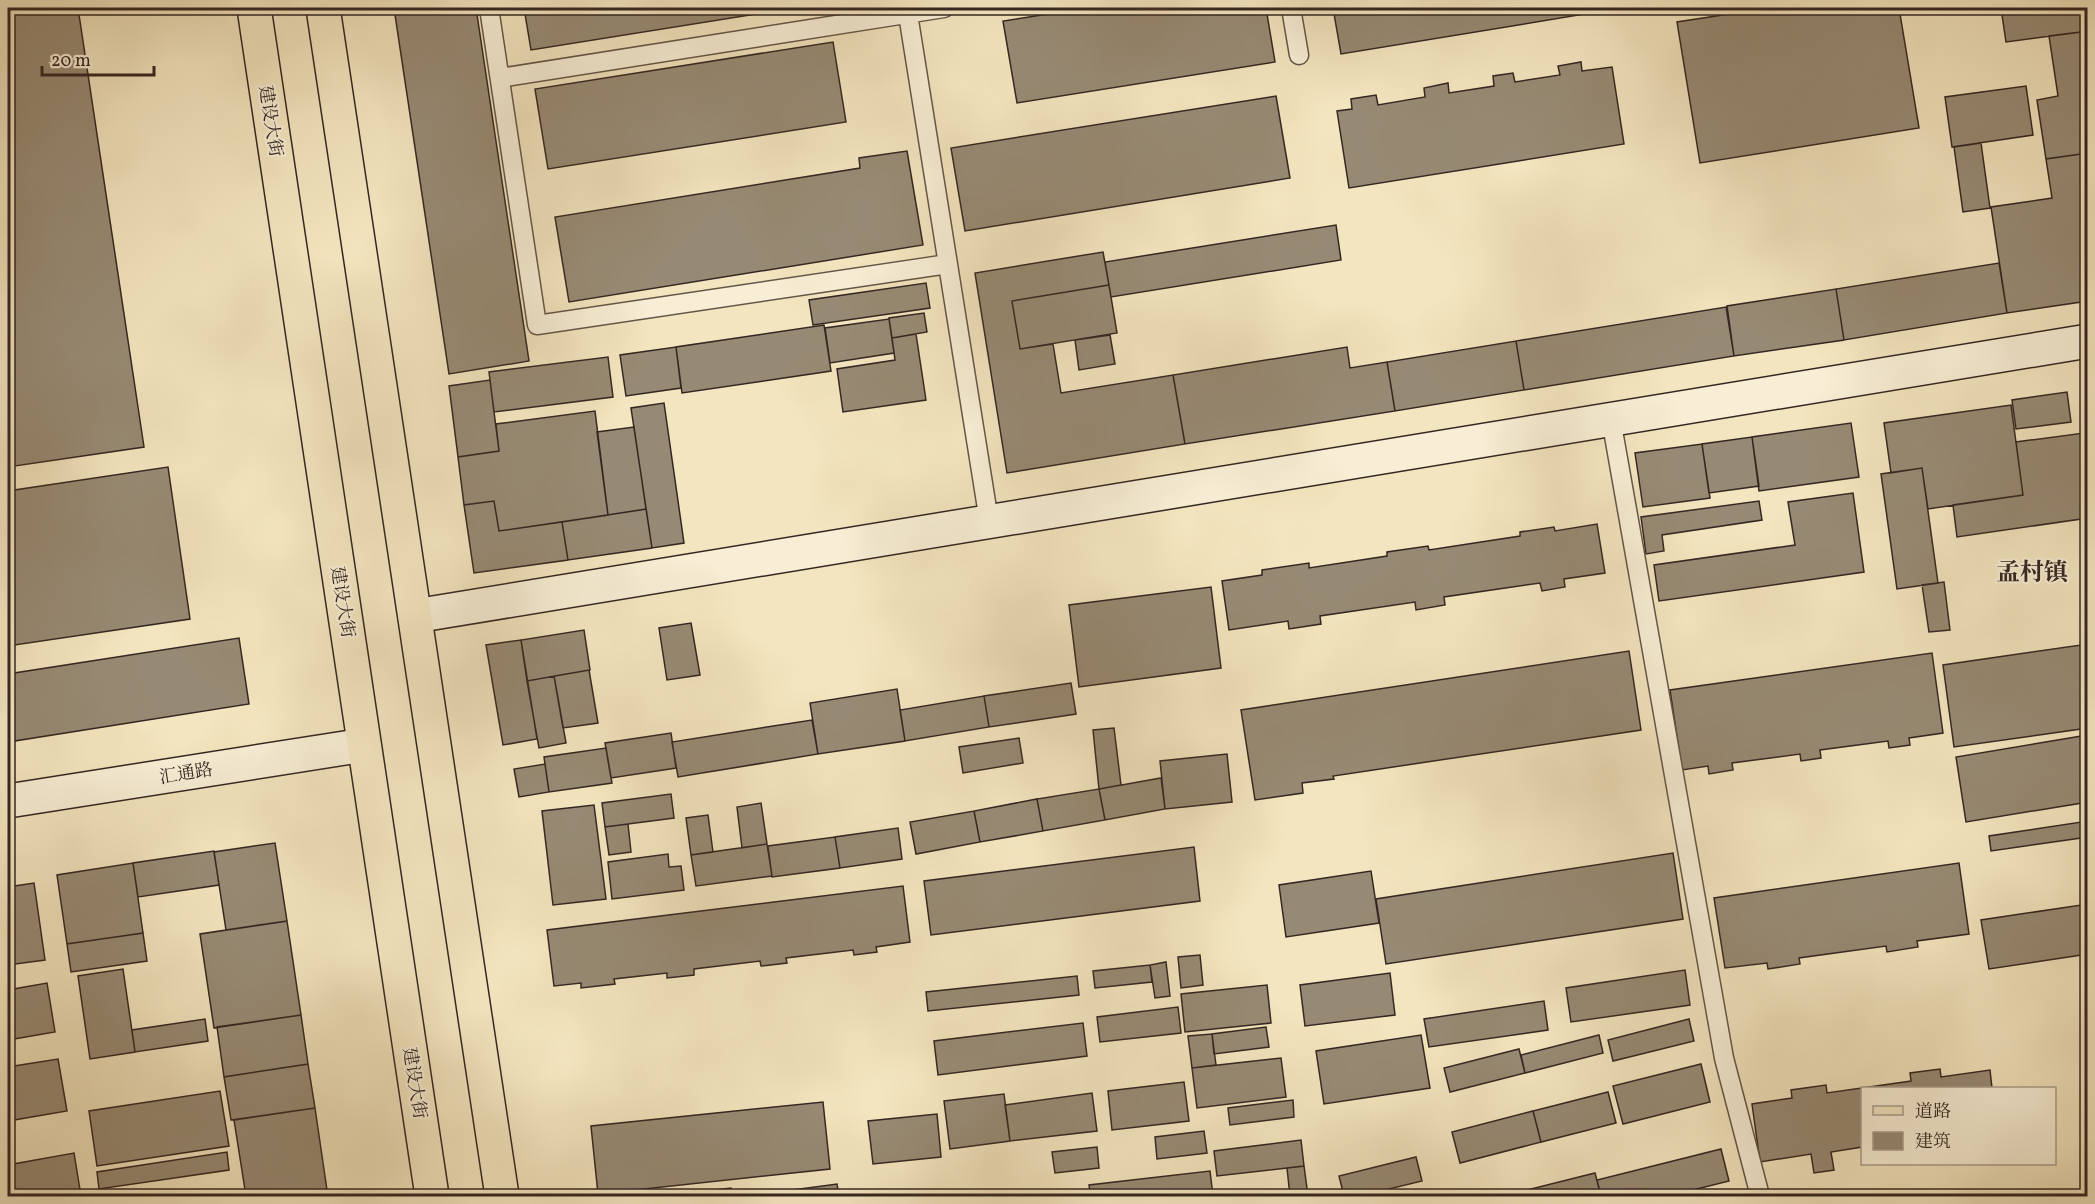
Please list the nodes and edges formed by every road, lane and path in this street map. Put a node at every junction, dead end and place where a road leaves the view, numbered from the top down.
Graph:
1 (254, 8) edge
2 (323, 8) edge
3 (489, 8) edge
4 (944, 8) edge
5 (1291, 8) edge
6 (908, 10) edge
7 (1299, 56) dead end
8 (500, 78) junction
9 (948, 264) junction
10 (2088, 341) edge
11 (1611, 419) junction
12 (989, 521) junction
13 (415, 616) junction
14 (364, 746) junction
15 (8, 801) edge
16 (432, 1197) edge
17 (502, 1197) edge
18 (1760, 1197) edge

1 - 14 main road, 建设大街
2 - 13 main road
3 - 8 lane
4 - 6 lane
5 - 7 lane
6 - 8 lane
6 - 9 lane
8 - 9 lane
9 - 12 lane
10 - 11 street
11 - 12 street
11 - 18 lane
12 - 13 street
13 - 17 main road
14 - 15 street, 汇通路
14 - 16 main road, 建设大街

